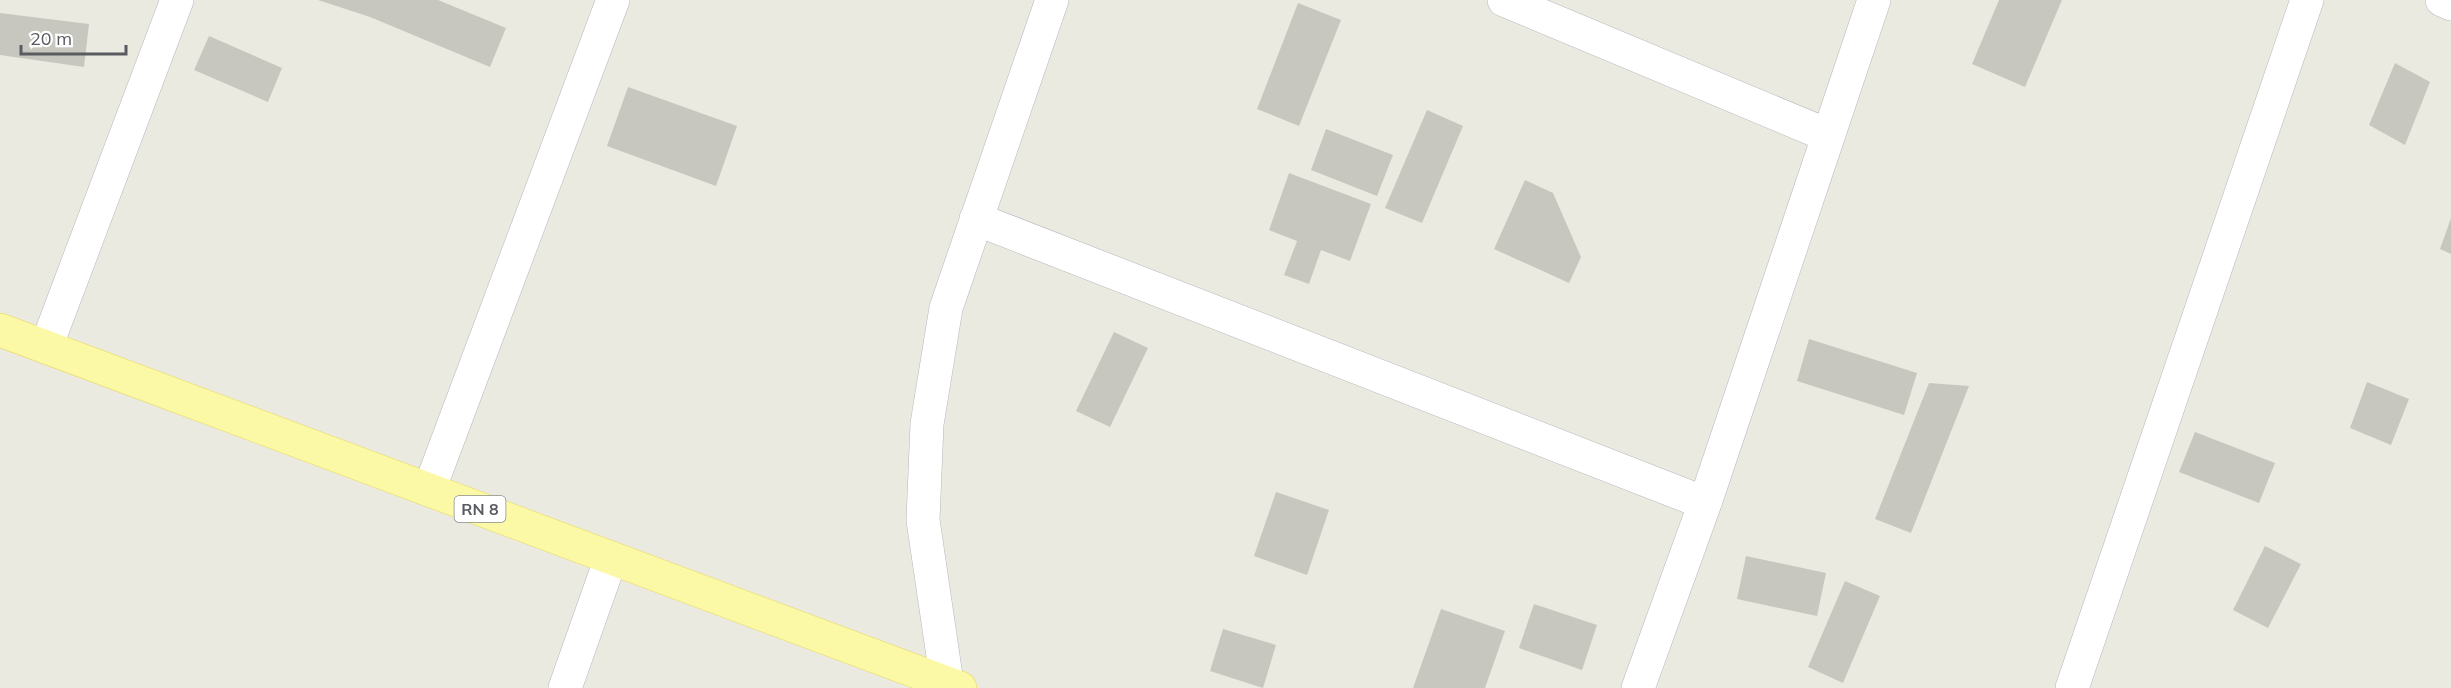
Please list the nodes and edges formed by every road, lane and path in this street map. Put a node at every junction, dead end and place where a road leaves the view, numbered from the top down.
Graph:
1 (177, 0) edge
2 (613, 0) edge
3 (1052, 0) edge
4 (1504, 0) edge
5 (1874, 0) edge
6 (2307, 0) edge
7 (2442, 0) edge
8 (2451, 4) edge
9 (1827, 135) junction
10 (976, 219) junction
11 (0, 330) edge
12 (46, 347) junction
13 (429, 490) junction
14 (1705, 503) junction
15 (611, 558) junction
16 (954, 686) edge
17 (565, 688) edge
18 (1638, 688) edge
19 (2072, 688) edge

1 - 12 street
2 - 13 street
3 - 10 street
4 - 9 street
5 - 9 street
6 - 19 street
7 - 8 street
9 - 14 street
10 - 14 street
10 - 16 street
11 - 12 main road, RN 8
12 - 13 main road, RN 8
13 - 15 main road, RN 8
14 - 18 street
15 - 16 main road, RN 8
15 - 17 street

